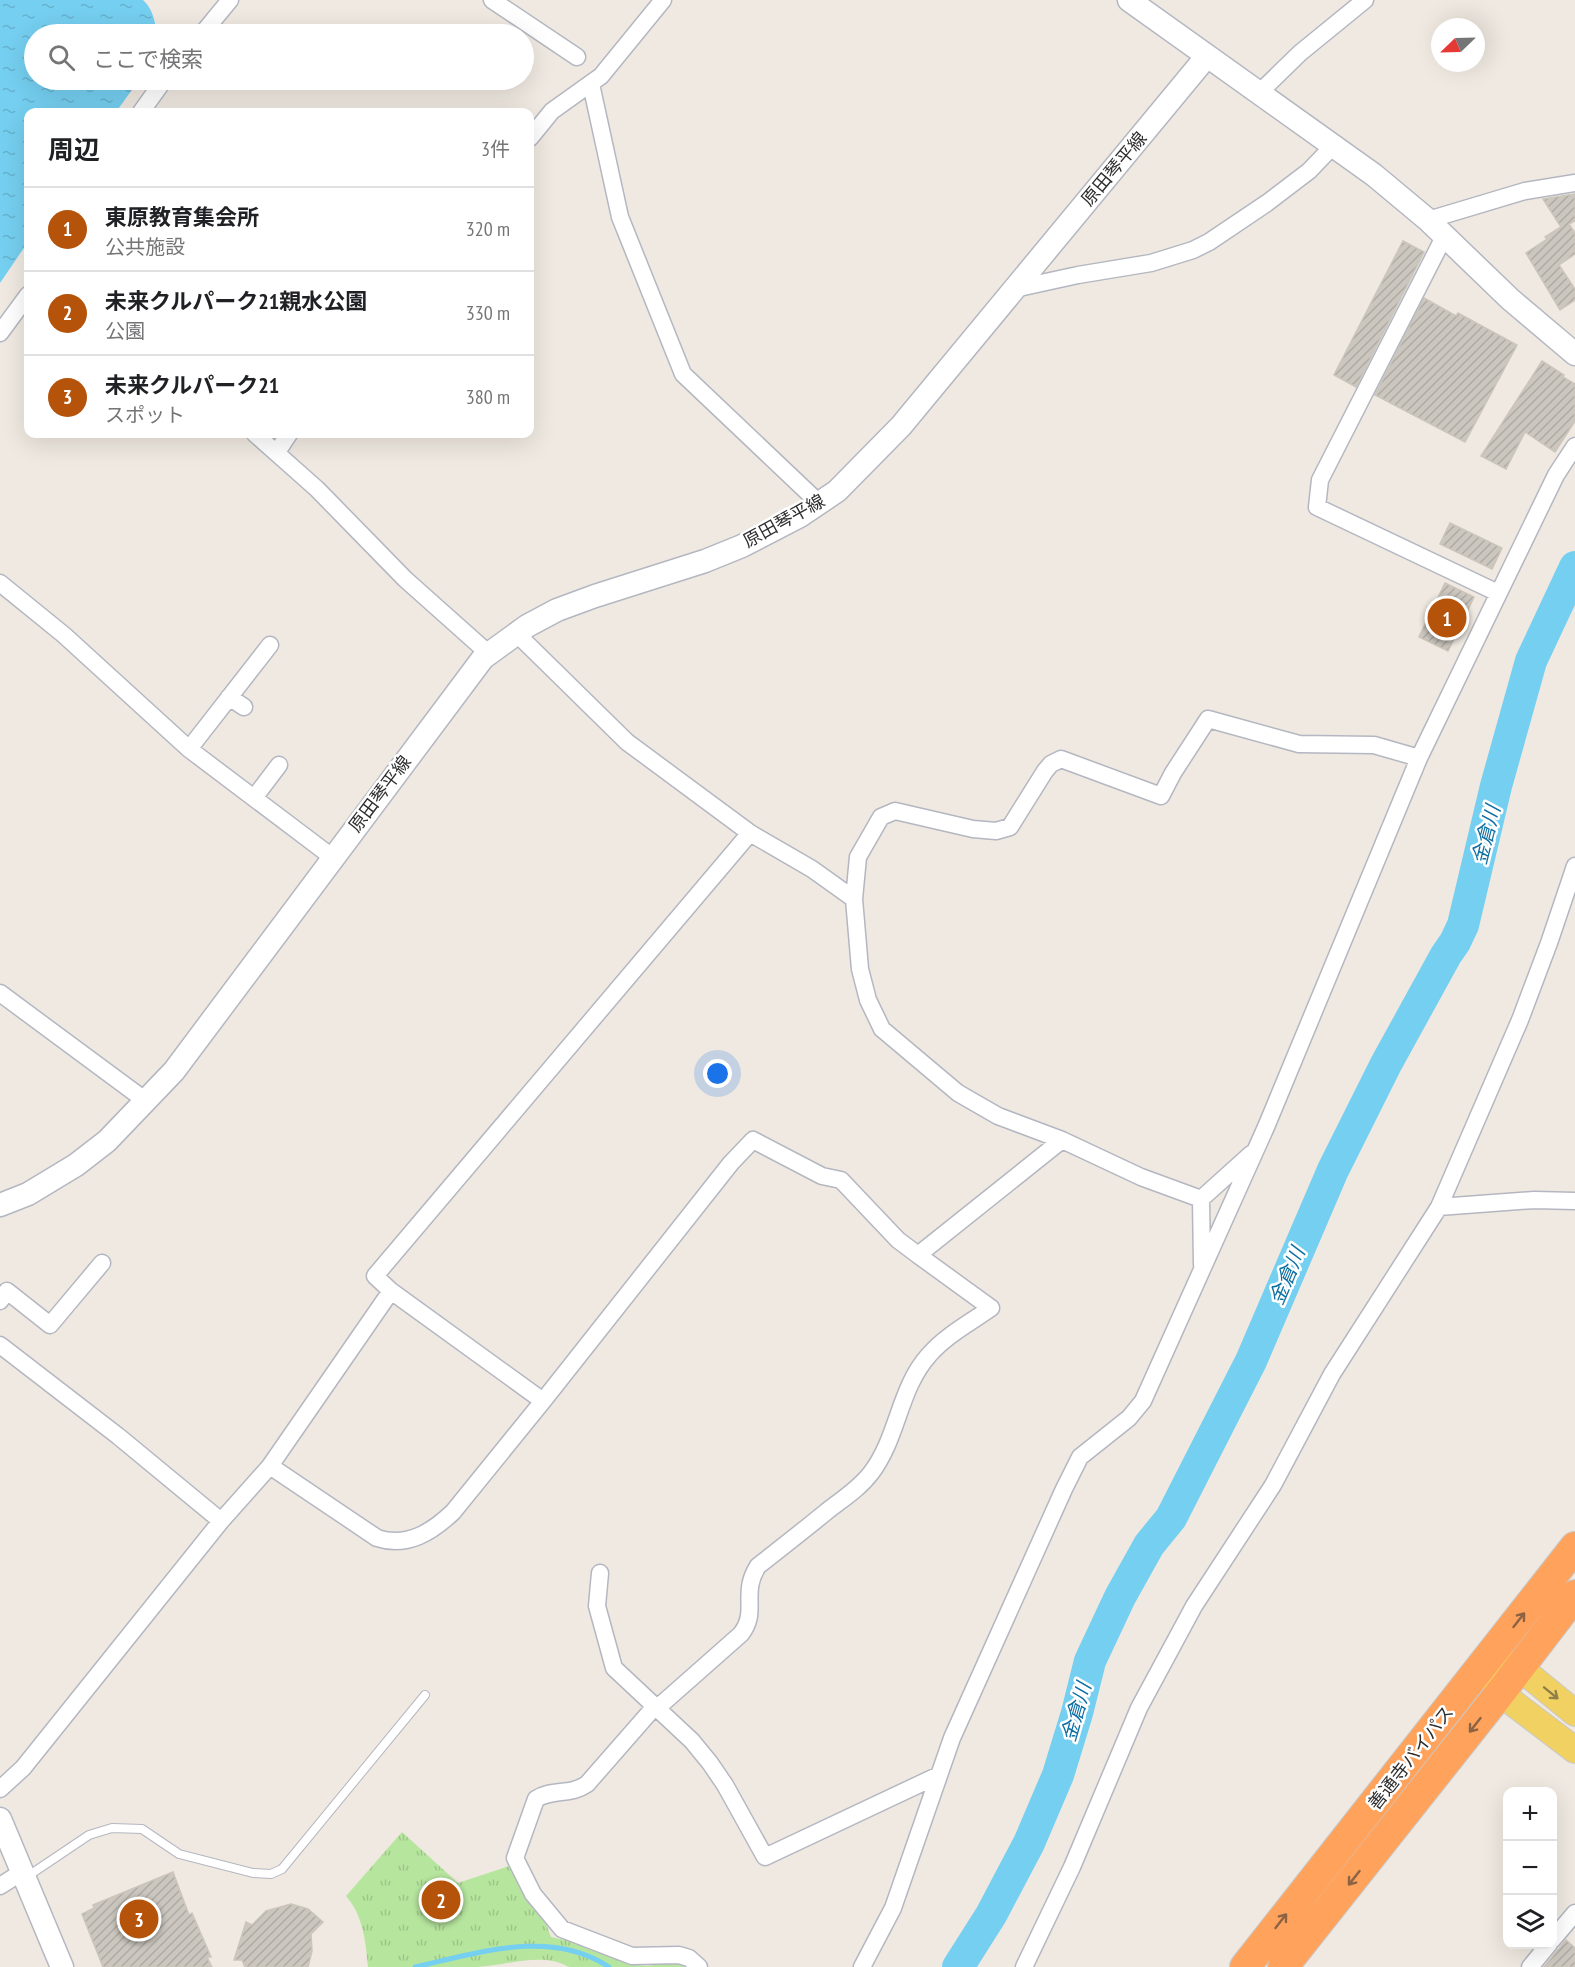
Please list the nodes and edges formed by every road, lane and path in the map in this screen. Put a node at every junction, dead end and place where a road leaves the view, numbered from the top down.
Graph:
1 (230, 0) edge
2 (492, 0) edge
3 (663, 0) edge
4 (1129, 0) edge
5 (1365, 0) edge
6 (210, 24) edge
7 (528, 24) edge
8 (534, 28) edge
9 (1207, 56) junction
10 (577, 57) dead end
11 (591, 84) junction
12 (157, 90) edge
13 (1259, 93) junction
14 (144, 108) edge
15 (534, 133) edge
16 (1333, 146) junction
17 (1575, 183) edge
18 (1428, 220) junction
19 (1445, 236) junction
20 (1014, 289) junction
21 (24, 300) edge
22 (0, 333) edge
23 (1575, 354) edge
24 (260, 438) edge
25 (286, 438) edge
26 (1575, 446) edge
27 (277, 452) junction
28 (819, 503) junction
29 (0, 583) edge
30 (1498, 593) junction
31 (517, 634) junction
32 (270, 645) dead end
33 (488, 653) junction
34 (230, 697) junction
35 (244, 707) dead end
36 (189, 749) junction
37 (1419, 758) junction
38 (279, 765) dead end
39 (254, 798) junction
40 (750, 833) junction
41 (332, 857) junction
42 (1575, 866) edge
43 (854, 899) junction
44 (0, 993) edge
45 (146, 1101) junction
46 (1062, 1140) junction
47 (1256, 1150) junction
48 (1201, 1199) junction
49 (1575, 1201) edge
50 (0, 1205) edge
51 (1439, 1207) junction
52 (918, 1255) junction
53 (102, 1263) dead end
54 (1202, 1269) junction
55 (391, 1291) junction
56 (0, 1301) edge
57 (0, 1345) edge
58 (543, 1401) junction
59 (270, 1466) junction
60 (221, 1521) junction
61 (1575, 1547) edge
62 (600, 1573) dead end
63 (1575, 1595) edge
64 (1487, 1661) junction
65 (1520, 1668) junction
66 (1500, 1693) junction
67 (425, 1695) dead end
68 (657, 1707) junction
69 (1575, 1713) edge
70 (1575, 1750) edge
71 (939, 1775) junction
72 (0, 1789) edge
73 (0, 1819) edge
74 (23, 1875) junction
75 (0, 1886) edge
76 (1575, 1913) edge
77 (1557, 1934) edge
78 (1545, 1949) edge
79 (62, 1967) edge
80 (699, 1967) edge
81 (862, 1967) edge
82 (1024, 1967) edge
83 (1245, 1967) edge
84 (1284, 1967) edge
85 (1530, 1967) edge

1 - 6 street
2 - 7 street
3 - 11 street
4 - 9 main road
5 - 13 street
8 - 10 street
9 - 13 main road
9 - 20 main road, 原田琴平線
11 - 15 street
11 - 28 street
12 - 14 street
13 - 16 main road
16 - 18 main road
16 - 20 street
17 - 18 street
18 - 19 main road
19 - 23 main road
19 - 30 street
20 - 28 main road, 原田琴平線
21 - 22 street
24 - 27 street
25 - 27 street
26 - 30 street
27 - 33 street
28 - 31 main road, 原田琴平線
29 - 36 street
30 - 37 street
31 - 33 main road, 原田琴平線
31 - 40 street
32 - 34 street
33 - 41 main road, 原田琴平線
34 - 35 street
34 - 36 street
36 - 39 street
37 - 43 street
37 - 47 street
38 - 39 street
39 - 41 street
40 - 43 street
40 - 55 street
41 - 45 main road, 原田琴平線
42 - 51 street
43 - 46 street
44 - 45 street
45 - 50 main road, 原田琴平線
46 - 48 street
46 - 52 street
47 - 48 street
47 - 54 street
48 - 54 street
49 - 51 street
51 - 82 street
52 - 58 street
52 - 68 street
53 - 56 street
54 - 71 street
55 - 58 street
55 - 59 street
57 - 60 street
58 - 59 street
59 - 60 street
60 - 72 street
64 -> 61 highway, 善通寺バイパス
62 - 68 street
63 - 65 highway, 善通寺バイパス
64 - 65 main road
64 - 66 main road
83 -> 64 highway, 善通寺バイパス
65 - 66 highway, 善通寺バイパス
65 -> 69 main road
66 - 70 main road
66 -> 84 highway, 善通寺バイパス
67 - 74 lane
68 - 71 street
68 - 80 street
71 - 81 street
73 - 74 main road
74 - 75 street
74 - 79 main road
76 - 77 street
78 - 85 street

